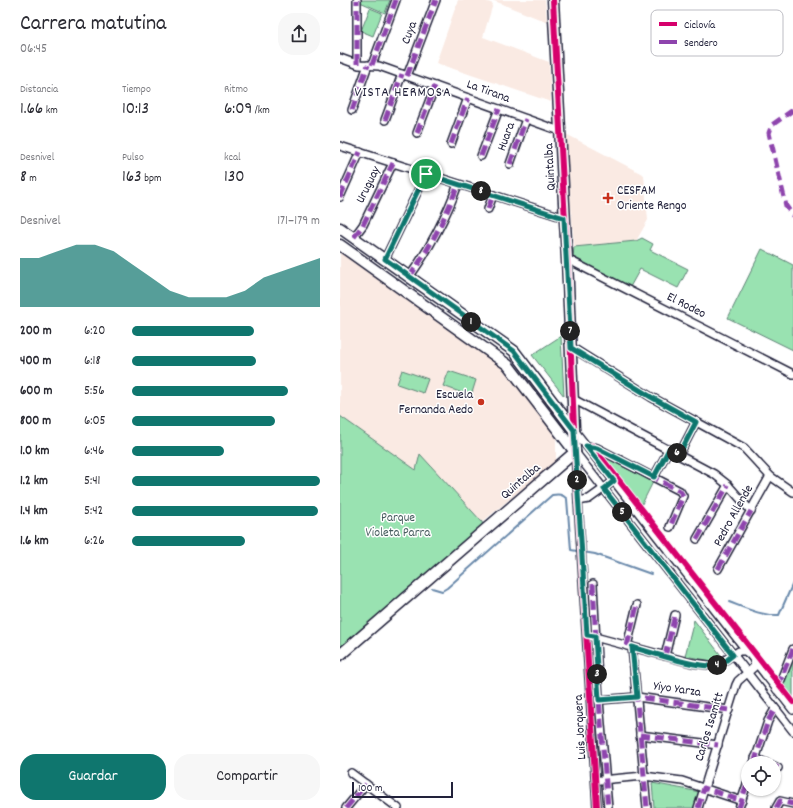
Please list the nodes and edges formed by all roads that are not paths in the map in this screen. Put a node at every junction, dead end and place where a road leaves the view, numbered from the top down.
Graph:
1 (357, 0) edge
2 (396, 0) edge
3 (436, 0) edge
4 (552, 0) edge
5 (340, 58) edge
6 (357, 64) junction
7 (370, 65) junction
8 (405, 75) junction
9 (435, 86) junction
10 (468, 98) junction
11 (499, 109) junction
12 (352, 110) dead end
13 (526, 119) junction
14 (385, 120) dead end
15 (560, 131) junction
16 (417, 133) dead end
17 (451, 144) dead end
18 (340, 146) edge
19 (360, 152) junction
20 (481, 156) dead end
21 (393, 163) junction
22 (510, 164) dead end
23 (426, 174) junction
24 (458, 184) junction
25 (493, 195) junction
26 (340, 197) edge
27 (488, 209) dead end
28 (564, 218) junction
29 (340, 228) edge
30 (354, 237) junction
31 (340, 245) edge
32 (385, 259) junction
33 (567, 259) junction
34 (377, 271) junction
35 (410, 277) junction
36 (471, 321) junction
37 (464, 332) junction
38 (571, 348) junction
39 (793, 374) edge
40 (573, 398) junction
41 (554, 405) junction
42 (696, 422) junction
43 (574, 430) junction
44 (586, 446) junction
45 (669, 449) junction
46 (575, 452) junction
47 (679, 455) junction
48 (770, 476) junction
49 (654, 477) junction
50 (614, 481) junction
51 (728, 485) junction
52 (604, 489) junction
53 (793, 492) edge
54 (578, 501) junction
55 (751, 511) junction
56 (670, 527) dead end
57 (697, 539) dead end
58 (718, 569) dead end
59 (593, 584) dead end
60 (637, 605) dead end
61 (675, 615) dead end
62 (587, 635) junction
63 (595, 636) junction
64 (630, 646) junction
65 (793, 649) edge
66 (749, 654) junction
67 (340, 655) edge
68 (733, 655) junction
69 (665, 656) junction
70 (754, 660) junction
71 (748, 673) junction
72 (777, 690) junction
73 (637, 697) junction
74 (599, 700) junction
75 (775, 709) junction
76 (729, 710) junction
77 (793, 710) edge
78 (793, 731) edge
79 (640, 735) junction
80 (718, 745) junction
81 (757, 756) edge
82 (351, 773) dead end
83 (644, 776) junction
84 (595, 780) junction
85 (606, 780) junction
86 (366, 784) junction
87 (704, 788) junction
88 (740, 804) edge
89 (793, 804) edge
90 (346, 808) edge
91 (398, 808) edge
92 (597, 808) edge
93 (608, 808) edge
94 (647, 808) edge
95 (698, 808) edge
96 (776, 808) edge

1 - 6 street
2 - 7 street
3 - 8 street, Cuya
4 - 15 street, Quintalba
5 - 6 street, La Tirana
6 - 7 street, La Tirana
7 - 8 street, La Tirana
7 - 12 street
8 - 9 street, La Tirana
8 - 14 street, Cuya
9 - 10 street, La Tirana
9 - 16 street
10 - 11 street, La Tirana
10 - 17 street
11 - 13 street, La Tirana
11 - 20 street
13 - 15 street, La Tirana
13 - 22 street, Huara
15 - 28 street, Quintalba
18 - 19 street
19 - 21 street
19 - 26 street
21 - 23 street
21 - 30 street, Uruguay
23 - 24 street
23 - 32 street
24 - 25 street
24 - 35 street
25 - 27 street
25 - 28 street
28 - 33 street, Quintalba
29 - 30 street
30 - 32 street
31 - 34 street
32 - 34 street
32 - 35 street
33 - 38 street, Quintalba
33 - 39 street, El Rodeo
34 - 37 street
35 - 36 street
36 - 37 street
36 - 41 street
37 - 46 street
38 - 40 street, Quintalba
38 - 42 street
40 - 41 street
40 - 43 street, Quintalba
40 - 45 street
41 - 43 street
42 - 47 street
42 - 48 street
43 - 44 street
43 - 46 street, Quintalba
44 - 49 street
44 - 50 street
45 - 47 street
45 - 49 street
46 - 52 street
46 - 54 street, Luis Jorquera
46 - 67 street, Quintalba
47 - 51 street
48 - 53 street
48 - 55 street, Pedro Allende
49 - 56 street
50 - 52 street
50 - 66 street
51 - 55 street
51 - 57 street
52 - 54 street
52 - 68 street
54 - 62 street, Luis Jorquera
55 - 58 street, Pedro Allende
59 - 63 street
60 - 64 street
61 - 69 street
62 - 63 street
62 - 84 street, Luis Jorquera
63 - 64 street
63 - 74 street
64 - 69 street
64 - 73 street
65 - 72 street
66 - 68 street
66 - 70 street
68 - 69 street
68 - 71 street
70 - 71 street, Carlos Isamitt
70 - 72 street
71 - 75 street
71 - 76 street, Carlos Isamitt
72 - 77 street
73 - 74 street, Yiyo Yarza
73 - 76 street, Yiyo Yarza
73 - 79 street
74 - 85 street
75 - 78 street
75 - 81 street
76 - 80 street, Carlos Isamitt
79 - 80 street
79 - 83 street
80 - 87 street, Carlos Isamitt
82 - 86 street
83 - 85 street
83 - 87 street
83 - 94 street
84 - 85 street
84 - 92 street, Luis Jorquera
85 - 93 street
86 - 90 street
86 - 91 street
87 - 88 street
87 - 95 street, Carlos Isamitt
89 - 96 street

